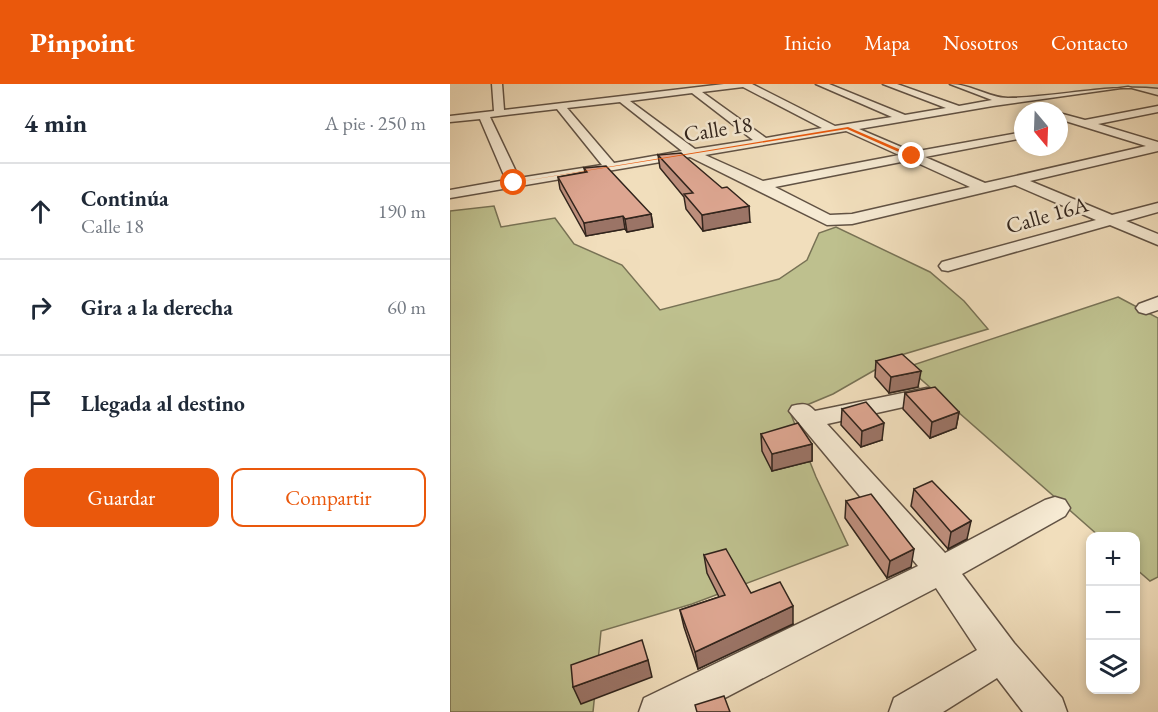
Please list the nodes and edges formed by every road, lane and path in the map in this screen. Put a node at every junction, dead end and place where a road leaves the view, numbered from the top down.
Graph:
1 (497, 84) edge
2 (632, 84) edge
3 (746, 84) edge
4 (821, 84) edge
5 (888, 84) edge
6 (955, 84) edge
7 (1092, 84) edge
8 (1129, 84) edge
9 (706, 86) edge
10 (1032, 87) dead end
11 (693, 90) junction
12 (1050, 92) junction
13 (1158, 92) edge
14 (573, 94) dead end
15 (1061, 95) junction
16 (640, 97) junction
17 (622, 99) junction
18 (1002, 102) junction
19 (579, 104) junction
20 (1014, 105) edge
21 (560, 106) junction
22 (959, 109) junction
23 (1158, 109) edge
24 (499, 113) junction
25 (484, 115) junction
26 (904, 118) junction
27 (450, 119) edge
28 (1068, 119) edge
29 (1084, 123) junction
30 (1068, 126) edge
31 (848, 128) junction
32 (834, 130) junction
33 (1014, 137) edge
34 (764, 142) junction
35 (1158, 147) edge
36 (693, 154) junction
37 (912, 156) junction
38 (611, 167) junction
39 (1015, 180) junction
40 (514, 183) junction
41 (761, 185) junction
42 (984, 188) junction
43 (450, 194) edge
44 (1158, 207) edge
45 (1111, 221) junction
46 (1158, 240) edge
47 (948, 266) dead end
48 (927, 395) edge
49 (1055, 508) dead end
50 (941, 570) junction
51 (1001, 655) junction
52 (658, 712) edge
53 (908, 712) edge
54 (1048, 712) edge

1 - 24 street
2 - 16 street
3 - 9 street
3 - 32 street
4 - 26 street
5 - 22 street
6 - 18 street
7 - 12 street, Calle 18
8 - 13 street
8 - 15 street, Calle 18
9 - 11 street
10 - 12 street
11 - 16 street
11 - 34 street
12 - 15 street
12 - 18 street, Calle 18
14 - 19 street
15 - 18 street, Calle 18
16 - 17 street
17 - 19 street
17 - 36 street
18 - 20 street
18 - 22 street, Calle 18
19 - 21 street
21 - 24 street
21 - 38 street
22 - 26 street, Calle 18
23 - 29 street
24 - 25 street
25 - 27 street
25 - 40 street
26 - 31 street, Calle 18
28 - 29 street
29 - 30 street
29 - 35 street
31 - 32 street, Calle 18
31 - 37 street
32 - 34 street, Calle 18
33 - 37 street
34 - 36 street, Calle 18
35 - 39 street
36 - 38 street, Calle 18
36 - 41 street
37 - 41 street
37 - 42 street
38 - 40 street, Calle 18
39 - 42 street
39 - 45 street
40 - 43 street, Calle 18
41 - 42 street
44 - 45 street, Calle 16A
45 - 46 street
45 - 47 street, Calle 16A
48 - 50 street
49 - 50 street
50 - 51 street
50 - 52 street
51 - 53 street
51 - 54 street

